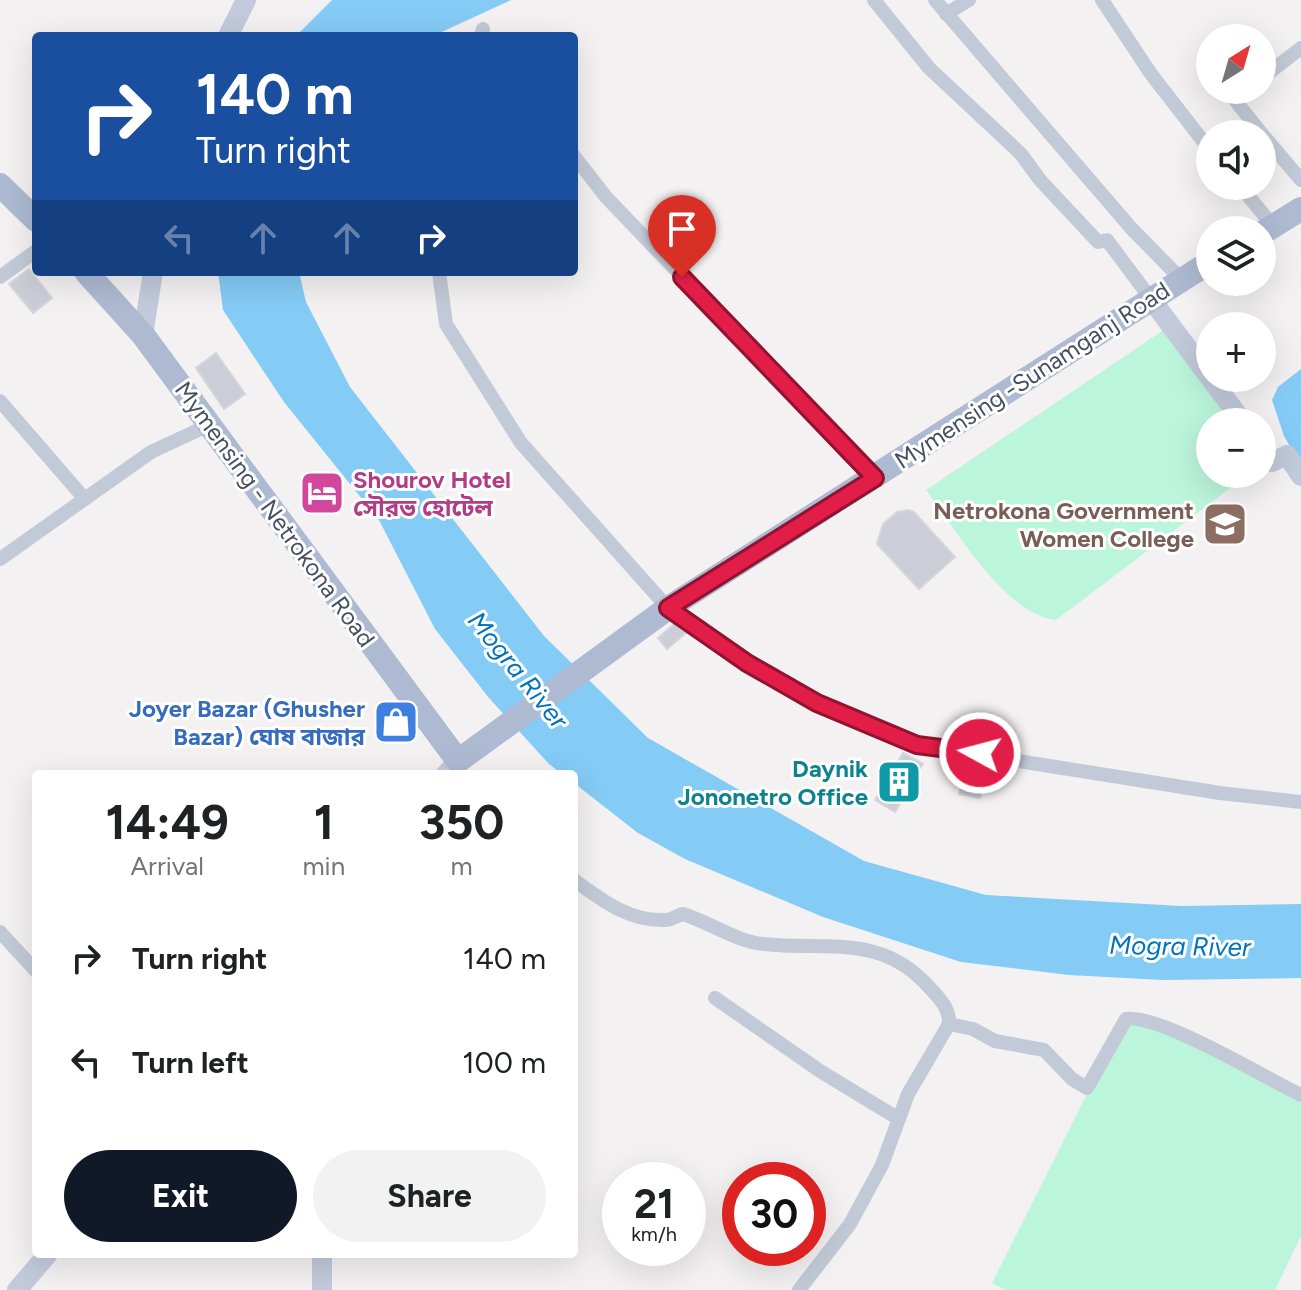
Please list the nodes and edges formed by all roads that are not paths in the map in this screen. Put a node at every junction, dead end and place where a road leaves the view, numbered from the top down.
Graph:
1 (246, 0) edge
2 (874, 0) edge
3 (935, 0) edge
4 (969, 0) edge
5 (1102, 0) edge
6 (946, 14) junction
7 (230, 32) edge
8 (1301, 48) edge
9 (1276, 67) edge
10 (1238, 104) edge
11 (1251, 120) edge
12 (1196, 132) edge
13 (1276, 151) edge
14 (578, 161) edge
15 (1301, 180) edge
16 (0, 185) edge
17 (1301, 209) edge
18 (32, 216) edge
19 (1276, 225) edge
20 (32, 254) edge
21 (1196, 269) edge
22 (90, 276) edge
23 (152, 276) edge
24 (440, 276) edge
25 (0, 277) edge
26 (1180, 278) junction
27 (1151, 299) junction
28 (143, 335) junction
29 (1196, 359) edge
30 (0, 401) edge
31 (209, 425) junction
32 (1276, 460) edge
33 (1301, 476) edge
34 (875, 478) junction
35 (84, 498) junction
36 (0, 559) edge
37 (660, 614) junction
38 (452, 768) edge
39 (1301, 802) edge
40 (578, 883) edge
41 (0, 932) edge
42 (32, 967) edge
43 (715, 998) dead end
44 (949, 1024) junction
45 (1301, 1095) edge
46 (899, 1119) junction
47 (45, 1258) edge
48 (322, 1258) edge
49 (17, 1290) edge
50 (322, 1290) edge
51 (799, 1290) edge

1 - 7 street
2 - 27 street
3 - 6 street
4 - 6 street
5 - 12 street
6 - 26 street
8 - 9 street
10 - 11 street
13 - 15 street
14 - 34 street
16 - 18 main road
17 - 19 main road
20 - 25 street
21 - 26 main road, Mymensing -Sunamganj Road
22 - 28 main road, Mymensing - Netrokona Road
23 - 28 street
24 - 37 street
26 - 27 main road, Mymensing -Sunamganj Road
27 - 29 street
27 - 34 main road, Mymensing -Sunamganj Road
28 - 31 main road, Mymensing - Netrokona Road
30 - 35 street
31 - 35 street
31 - 38 main road, Mymensing - Netrokona Road
32 - 33 street
34 - 37 main road, Mymensing -Sunamganj Road
35 - 36 street
37 - 38 main road, Mymensing -Sunamganj Road
37 - 39 street
40 - 44 street
41 - 42 street
43 - 46 street
44 - 45 street
44 - 46 street
46 - 51 street
47 - 49 street
48 - 50 street

